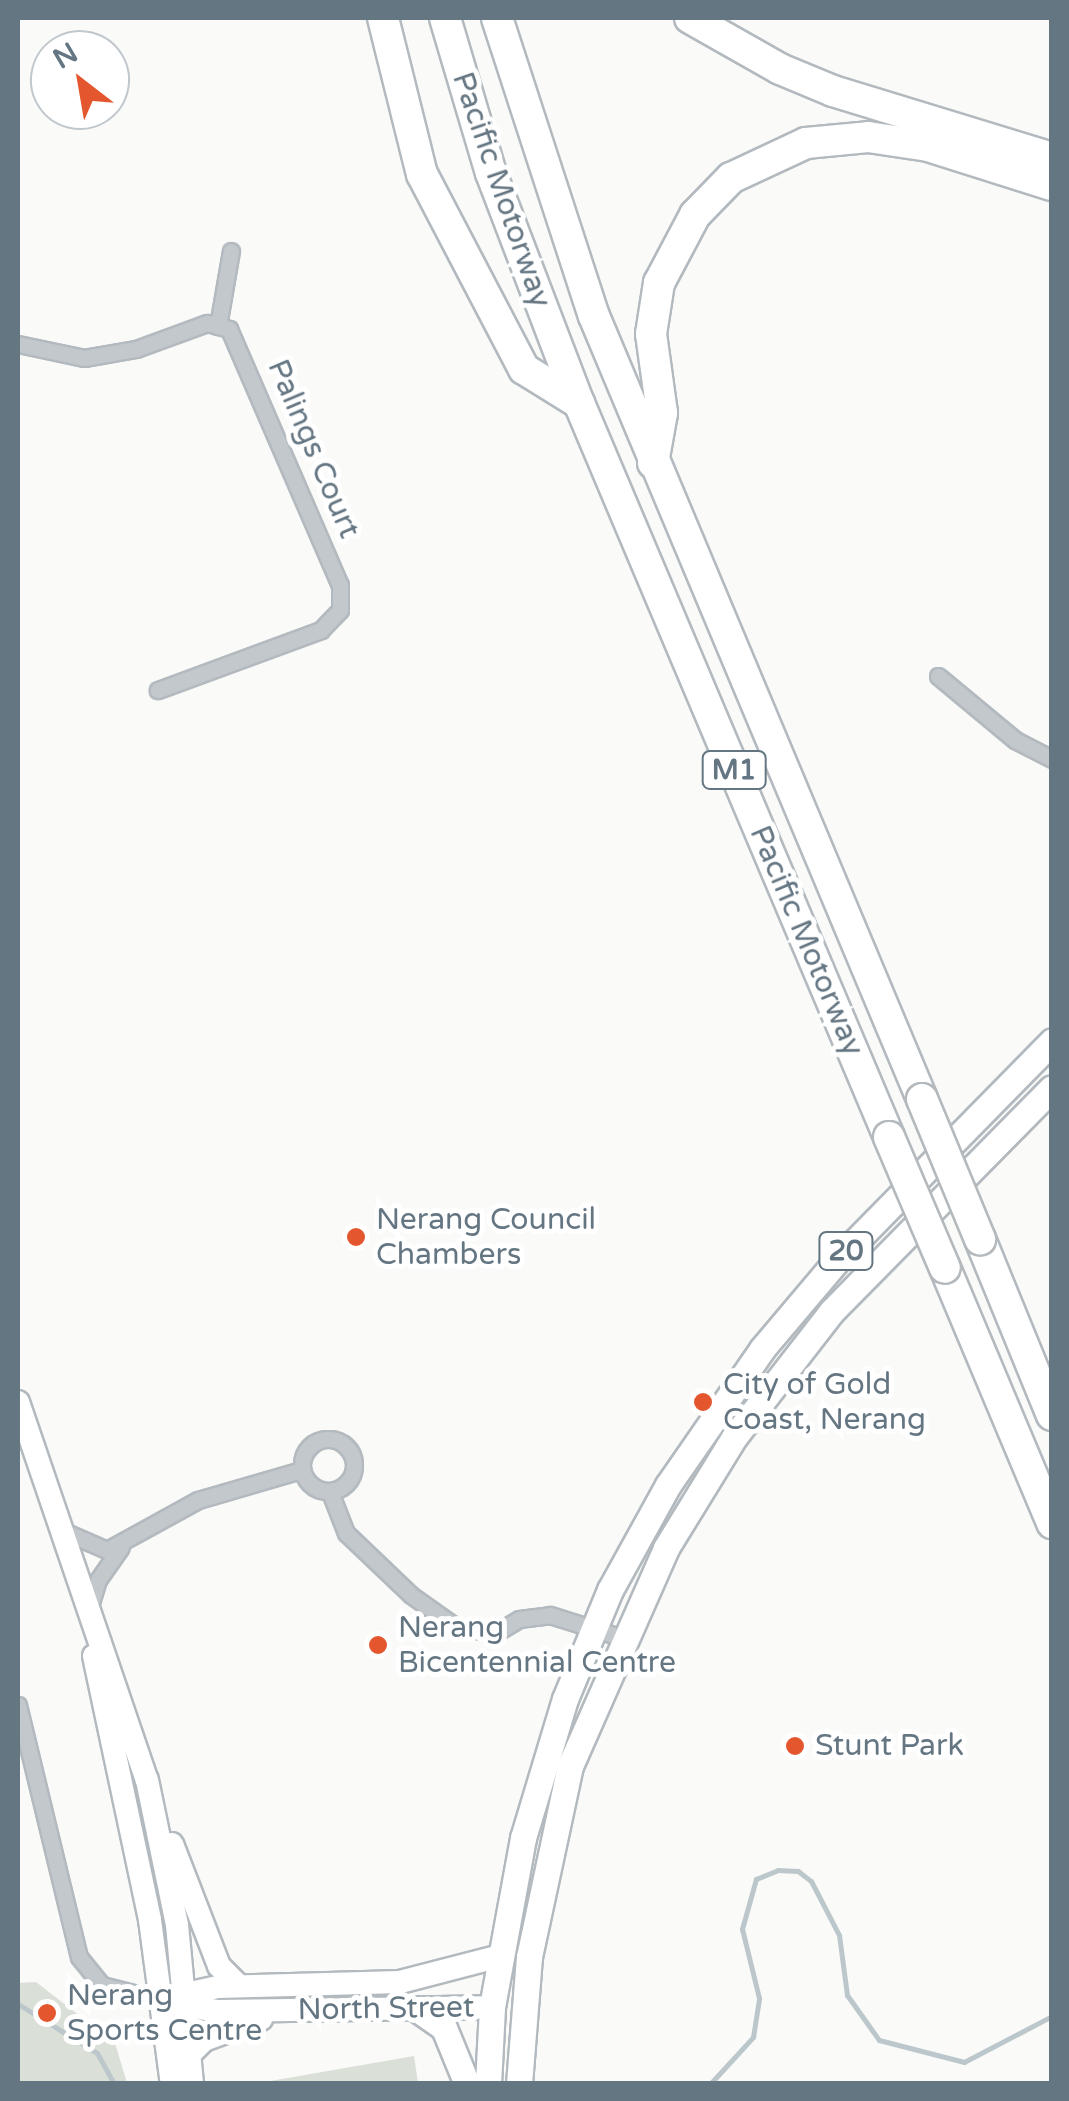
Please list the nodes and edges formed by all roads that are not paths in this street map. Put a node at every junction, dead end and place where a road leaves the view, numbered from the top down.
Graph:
1 (382, 18) edge
2 (446, 18) edge
3 (496, 18) edge
4 (690, 18) edge
5 (1052, 158) edge
6 (1052, 185) edge
7 (231, 251) dead end
8 (218, 326) junction
9 (18, 344) edge
10 (578, 403) junction
11 (653, 463) junction
12 (938, 676) dead end
13 (158, 690) dead end
14 (1052, 759) edge
15 (1052, 1041) edge
16 (1052, 1088) edge
17 (18, 1402) edge
18 (1052, 1415) edge
19 (301, 1470) junction
20 (330, 1492) junction
21 (1052, 1523) edge
22 (63, 1531) junction
23 (123, 1544) junction
24 (89, 1619) junction
25 (592, 1626) junction
26 (623, 1638) junction
27 (18, 1705) edge
28 (148, 1780) junction
29 (500, 1956) junction
30 (529, 1957) junction
31 (239, 1986) junction
32 (176, 2000) junction
33 (492, 2007) junction
34 (289, 2011) junction
35 (420, 2011) junction
36 (190, 2056) junction
37 (172, 2084) edge
38 (192, 2084) edge
39 (467, 2084) edge
40 (488, 2084) edge
41 (518, 2084) edge

1 - 10 highway
2 - 10 highway, Pacific Motorway / M1
3 - 11 highway, Pacific Motorway / M1
4 - 5 highway
6 - 11 highway
7 - 8 street
8 - 9 street
8 - 13 street, Palings Court
10 - 21 highway, Pacific Motorway / M1, bridge
11 - 18 highway, Pacific Motorway / M1, bridge
12 - 14 street
15 - 25 main road, 20
16 - 26 main road, 20
17 - 22 main road
19 - 20 street
19 - 20 street
19 - 23 street
20 - 25 street
22 - 23 street
22 - 24 main road
23 - 24 street
24 - 28 main road
24 - 32 main road
25 - 26 street
25 - 29 main road, 20
26 - 30 main road, 20
27 - 32 street, North Street
28 - 31 main road
28 - 32 main road
29 - 31 main road, North Street
29 - 33 main road, 20
30 - 33 main road
30 - 41 main road, 20
31 - 32 main road, North Street
32 - 34 main road, North Street
32 - 36 main road
32 - 37 main road
33 - 35 main road, North Street
33 - 40 main road, 20
34 - 35 main road, North Street
34 - 36 main road
35 - 39 main road
36 - 38 main road

